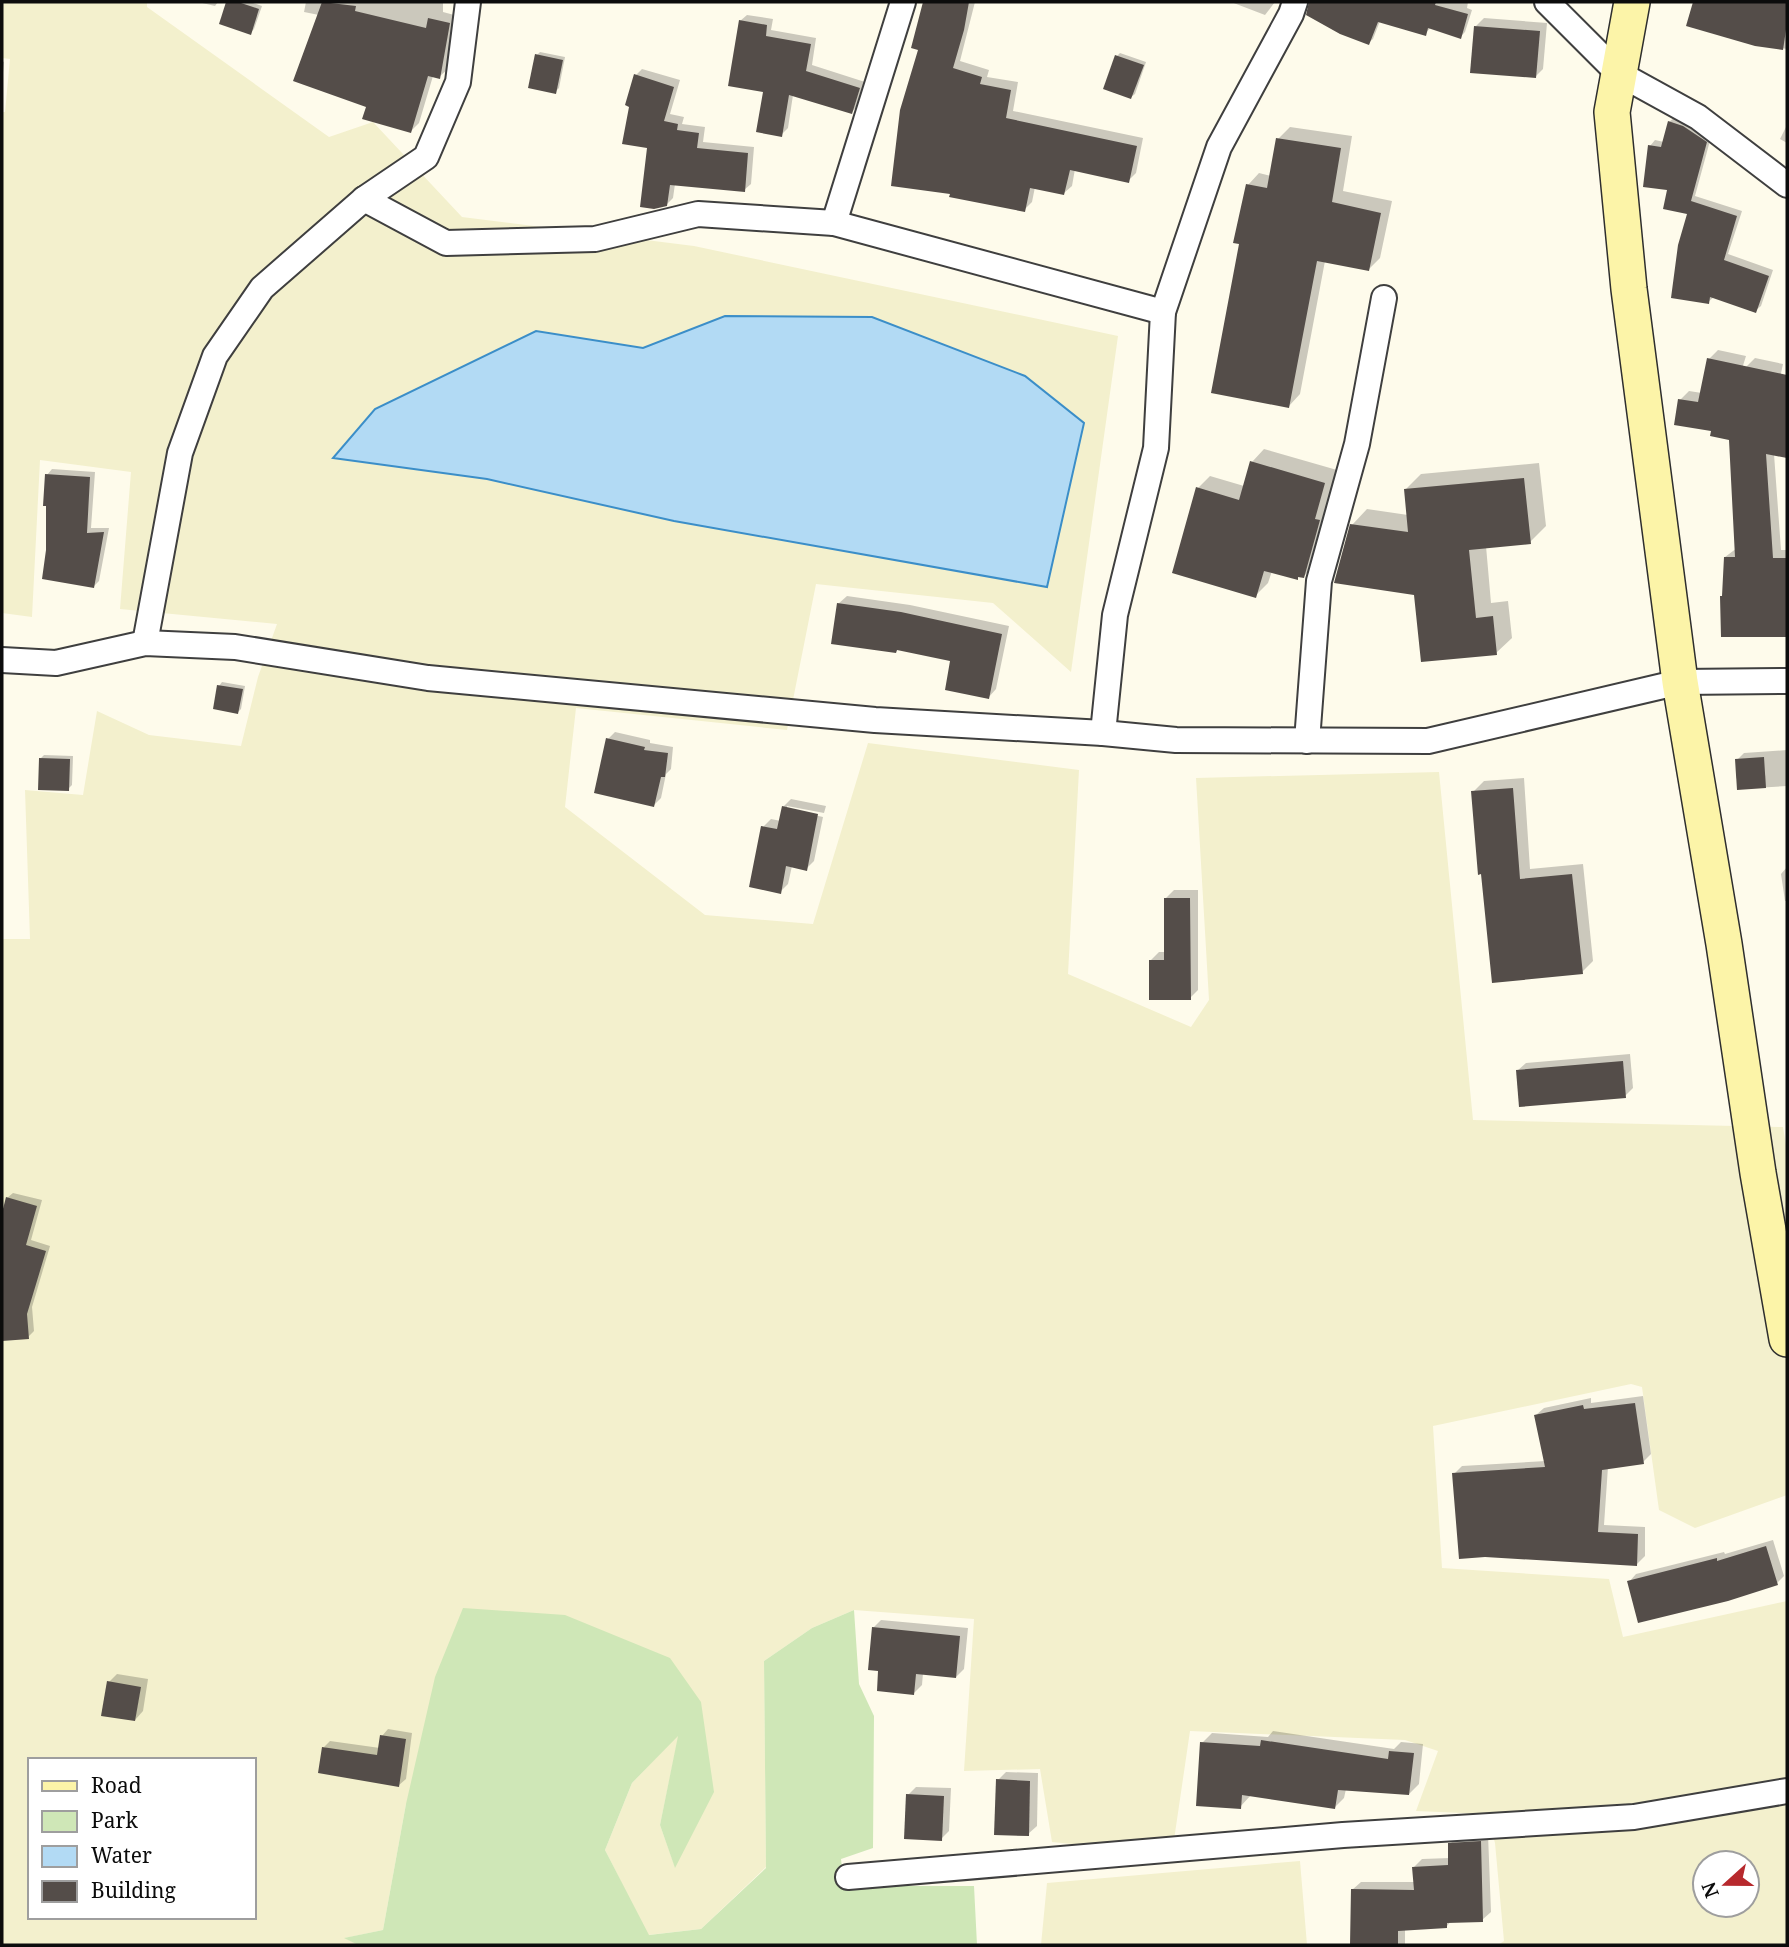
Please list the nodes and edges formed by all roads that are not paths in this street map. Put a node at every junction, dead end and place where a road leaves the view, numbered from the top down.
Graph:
1 (468, 2) edge
2 (902, 2) edge
3 (1295, 2) edge
4 (1548, 2) edge
5 (1632, 2) edge
6 (1618, 74) junction
7 (1787, 185) edge
8 (364, 199) junction
9 (834, 223) junction
10 (1384, 298) dead end
11 (1163, 312) junction
12 (145, 643) junction
13 (2, 660) edge
14 (1787, 681) edge
15 (1680, 682) junction
16 (1103, 733) junction
17 (1307, 741) junction
18 (1787, 1339) edge
19 (1787, 1791) edge
20 (848, 1877) dead end

1 - 8 street
2 - 9 street
3 - 11 street
4 - 6 street
5 - 6 main road
6 - 7 street
6 - 15 main road
8 - 9 street
8 - 12 street
9 - 11 street
10 - 17 street
11 - 16 street
12 - 13 street
12 - 16 street
14 - 15 street
15 - 17 street
15 - 18 main road
16 - 17 street
19 - 20 street

